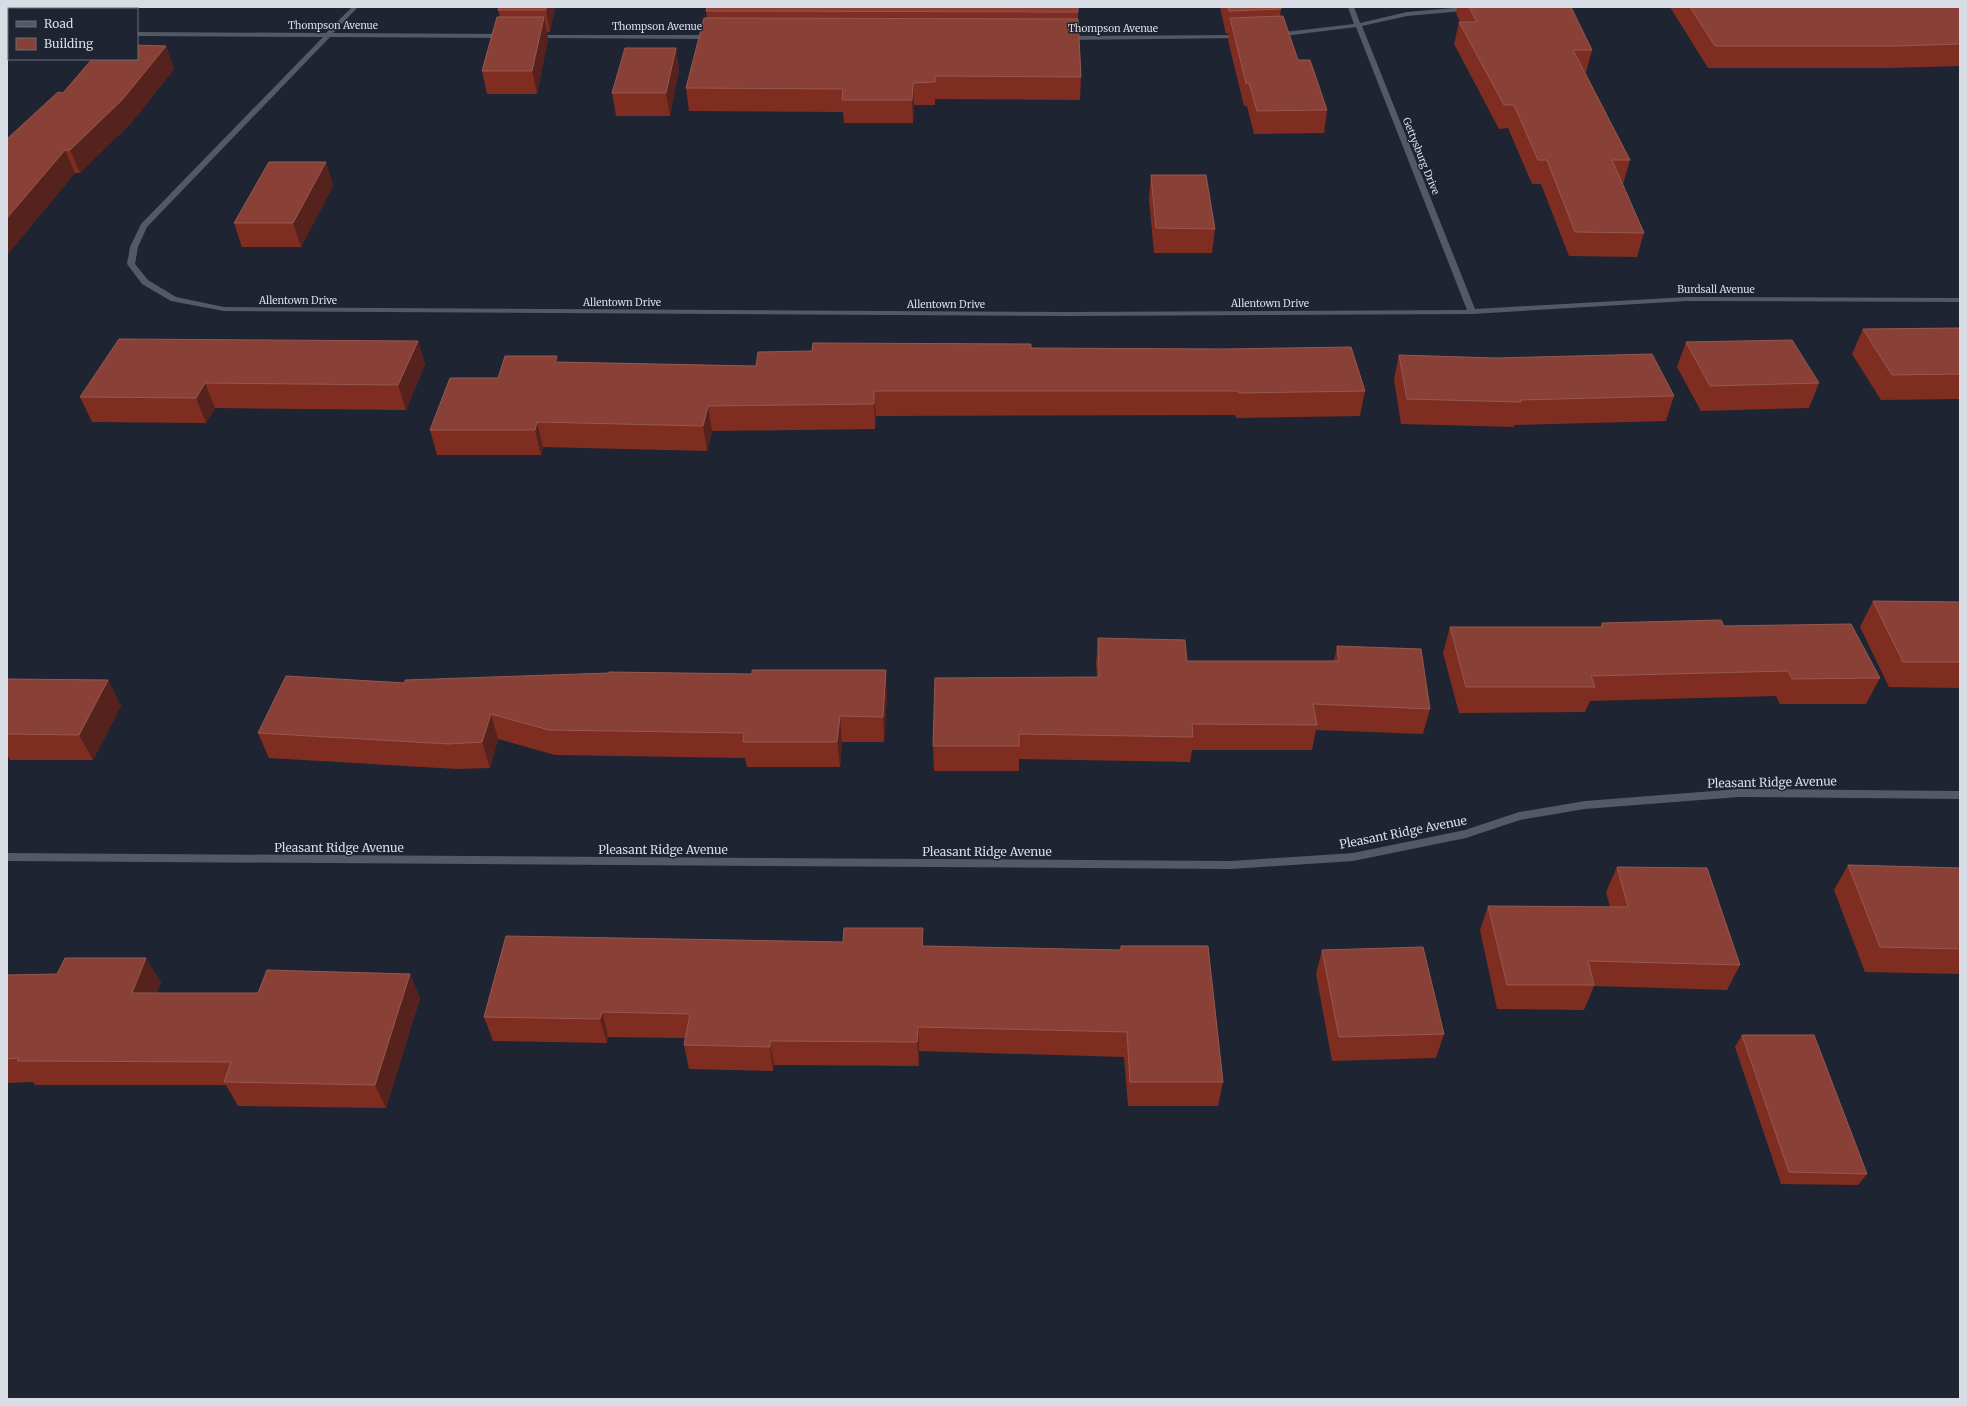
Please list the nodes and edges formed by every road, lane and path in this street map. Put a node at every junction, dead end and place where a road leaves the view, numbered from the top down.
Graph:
1 (355, 7) edge
2 (1351, 7) edge
3 (1486, 7) edge
4 (1358, 24) junction
5 (138, 34) edge
6 (328, 35) junction
7 (1266, 35) edge
8 (511, 36) edge
9 (527, 36) edge
10 (718, 36) edge
11 (1251, 36) edge
12 (1060, 38) edge
13 (1960, 300) edge
14 (1472, 312) junction
15 (1960, 795) edge
16 (7, 857) edge

1 - 6 street, Allentown Drive
2 - 4 street, Gettysburg Drive
3 - 4 street
4 - 7 street
4 - 14 street, Gettysburg Drive
5 - 6 street, Thompson Avenue
6 - 8 street, Thompson Avenue
6 - 14 street, Allentown Drive
9 - 10 street, Thompson Avenue
11 - 12 street, Thompson Avenue
13 - 14 street, Burdsall Avenue
15 - 16 street, Pleasant Ridge Avenue

